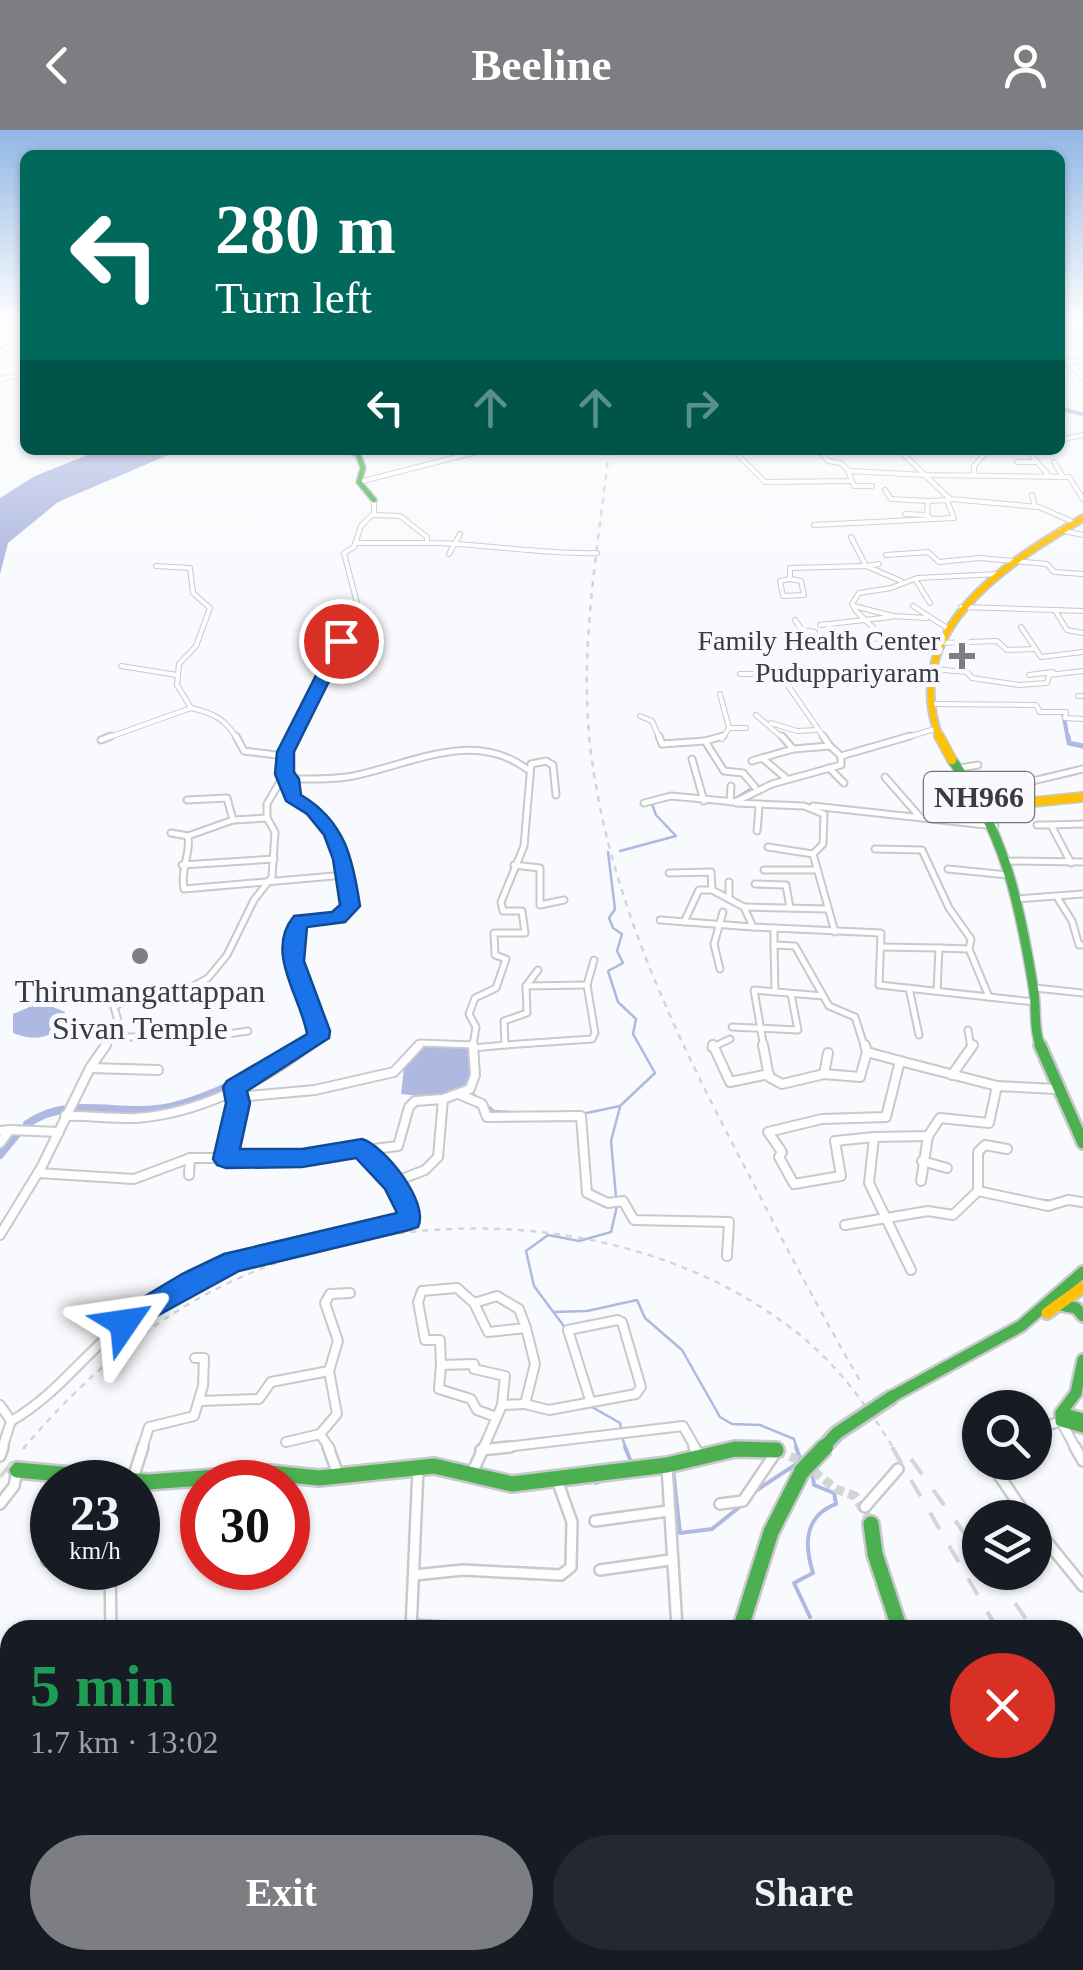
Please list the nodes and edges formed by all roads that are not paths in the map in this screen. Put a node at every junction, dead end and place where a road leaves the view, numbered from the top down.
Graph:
1 (358, 455) edge
2 (464, 455) edge
3 (738, 455) edge
4 (825, 455) edge
5 (905, 455) edge
6 (984, 455) edge
7 (1031, 455) edge
8 (1017, 462) dead end
9 (1036, 462) junction
10 (1054, 462) dead end
11 (847, 470) junction
12 (925, 475) junction
13 (974, 475) junction
14 (1063, 477) junction
15 (1050, 478) junction
16 (852, 481) junction
17 (359, 482) junction
18 (872, 486) dead end
19 (885, 490) dead end
20 (1032, 495) dead end
21 (374, 500) joint
22 (948, 500) junction
23 (1083, 500) edge
24 (928, 501) junction
25 (1035, 507) junction
26 (905, 514) dead end
27 (373, 515) junction
28 (927, 515) junction
29 (932, 520) junction
30 (1078, 520) edge
31 (814, 525) dead end
32 (1059, 529) junction
33 (460, 534) dead end
34 (1083, 534) edge
35 (851, 537) dead end
36 (355, 542) junction
37 (427, 543) junction
38 (454, 543) junction
39 (920, 543) dead end
40 (928, 552) junction
41 (597, 553) dead end
42 (448, 554) dead end
43 (886, 555) dead end
44 (1017, 560) junction
45 (879, 564) dead end
46 (156, 566) dead end
47 (866, 566) junction
48 (998, 574) junction
49 (1083, 574) edge
50 (914, 578) junction
51 (790, 580) junction
52 (902, 581) junction
53 (930, 603) dead end
54 (853, 606) junction
55 (914, 606) dead end
56 (961, 608) junction
57 (1083, 611) edge
58 (1056, 612) junction
59 (892, 616) junction
60 (927, 618) junction
61 (796, 620) dead end
62 (866, 620) junction
63 (820, 625) dead end
64 (1021, 627) dead end
65 (947, 628) junction
66 (1083, 633) edge
67 (938, 644) junction
68 (891, 645) junction
69 (1034, 650) junction
70 (1083, 652) edge
71 (122, 666) dead end
72 (932, 670) junction
73 (1083, 670) edge
74 (176, 674) junction
75 (740, 674) dead end
76 (1029, 675) dead end
77 (720, 694) dead end
78 (930, 704) junction
79 (191, 708) junction
80 (756, 715) dead end
81 (640, 716) dead end
82 (1083, 718) edge
83 (770, 723) junction
84 (730, 728) junction
85 (746, 728) dead end
86 (935, 728) junction
87 (817, 730) junction
88 (101, 740) dead end
89 (705, 741) junction
90 (830, 746) junction
91 (793, 749) junction
92 (285, 756) junction
93 (841, 756) junction
94 (762, 758) junction
95 (692, 759) dead end
96 (752, 760) dead end
97 (978, 765) dead end
98 (829, 768) junction
99 (959, 768) junction
100 (528, 769) junction
101 (1083, 769) edge
102 (287, 776) junction
103 (885, 778) dead end
104 (787, 780) junction
105 (844, 784) dead end
106 (731, 786) dead end
107 (755, 787) junction
108 (977, 794) junction
109 (556, 795) dead end
110 (1083, 797) edge
111 (187, 800) dead end
112 (704, 800) junction
113 (648, 802) dead end
114 (732, 802) junction
115 (813, 806) junction
116 (759, 807) junction
117 (986, 808) junction
118 (267, 818) junction
119 (919, 818) junction
120 (233, 820) junction
121 (1083, 824) edge
122 (1052, 825) junction
123 (995, 826) junction
124 (1037, 826) dead end
125 (757, 831) dead end
126 (171, 833) dead end
127 (188, 836) junction
128 (768, 847) dead end
129 (875, 850) dead end
130 (813, 854) junction
131 (274, 859) junction
132 (1007, 861) junction
133 (1071, 862) junction
134 (1083, 862) edge
135 (182, 865) junction
136 (514, 865) junction
137 (948, 869) dead end
138 (764, 870) dead end
139 (818, 870) junction
140 (669, 872) dead end
141 (346, 875) junction
142 (1010, 875) junction
143 (729, 882) dead end
144 (755, 884) dead end
145 (261, 886) junction
146 (712, 890) junction
147 (1083, 894) edge
148 (1057, 897) junction
149 (729, 899) junction
150 (1015, 899) junction
151 (564, 900) dead end
152 (744, 906) junction
153 (790, 908) junction
154 (828, 909) junction
155 (724, 912) dead end
156 (660, 920) dead end
157 (684, 922) junction
158 (718, 925) junction
159 (754, 926) junction
160 (774, 928) junction
161 (834, 932) junction
162 (774, 945) junction
163 (1083, 945) edge
164 (881, 947) junction
165 (939, 948) junction
166 (969, 949) junction
167 (594, 960) dead end
168 (720, 969) dead end
169 (538, 970) dead end
170 (586, 984) junction
171 (526, 986) junction
172 (909, 988) junction
173 (1034, 988) junction
174 (774, 992) junction
175 (937, 992) junction
176 (1083, 992) edge
177 (792, 994) junction
178 (824, 996) junction
179 (989, 997) junction
180 (1035, 1002) junction
181 (732, 1028) dead end
182 (762, 1029) junction
183 (968, 1030) dead end
184 (248, 1031) dead end
185 (919, 1035) dead end
186 (112, 1037) junction
187 (730, 1039) dead end
188 (505, 1044) junction
189 (472, 1045) junction
190 (868, 1052) junction
191 (828, 1053) dead end
192 (900, 1061) junction
193 (90, 1068) junction
194 (158, 1070) dead end
195 (768, 1074) junction
196 (824, 1074) junction
197 (952, 1075) junction
198 (997, 1086) junction
199 (235, 1087) junction
200 (1058, 1089) junction
201 (461, 1095) junction
202 (238, 1097) junction
203 (443, 1099) junction
204 (64, 1116) junction
205 (10, 1130) junction
206 (0, 1131) edge
207 (59, 1132) junction
208 (928, 1136) junction
209 (874, 1137) junction
210 (0, 1143) edge
211 (1083, 1143) edge
212 (362, 1148) junction
213 (1006, 1148) dead end
214 (190, 1158) junction
215 (226, 1159) junction
216 (922, 1161) junction
217 (947, 1168) dead end
218 (38, 1173) junction
219 (189, 1175) dead end
220 (921, 1180) dead end
221 (394, 1182) junction
222 (978, 1190) junction
223 (1083, 1202) edge
224 (885, 1218) junction
225 (845, 1226) dead end
226 (0, 1236) edge
227 (727, 1256) dead end
228 (911, 1270) dead end
229 (1083, 1272) edge
230 (1083, 1287) edge
231 (350, 1293) dead end
232 (474, 1303) junction
233 (1061, 1304) junction
234 (1083, 1316) edge
235 (1021, 1326) junction
236 (526, 1328) junction
237 (195, 1358) dead end
238 (1083, 1360) edge
239 (441, 1366) junction
240 (330, 1372) junction
241 (590, 1400) junction
242 (200, 1402) junction
243 (525, 1404) junction
244 (502, 1405) junction
245 (0, 1406) edge
246 (496, 1417) junction
247 (1061, 1417) junction
248 (1083, 1418) edge
249 (11, 1421) junction
250 (1052, 1422) edge
251 (1083, 1427) edge
252 (320, 1434) junction
253 (286, 1442) dead end
254 (479, 1450) junction
255 (776, 1450) joint
256 (0, 1456) edge
257 (702, 1458) junction
258 (139, 1460) edge
259 (1083, 1461) edge
260 (666, 1464) junction
261 (418, 1468) junction
262 (898, 1469) dead end
263 (16, 1470) joint
264 (30, 1472) edge
265 (472, 1474) junction
266 (338, 1475) junction
267 (556, 1479) junction
268 (160, 1480) edge
269 (0, 1504) edge
270 (720, 1504) dead end
271 (865, 1507) dead end
272 (668, 1511) junction
273 (595, 1520) dead end
274 (871, 1524) tunnel mouth
275 (1052, 1549) edge
276 (670, 1560) junction
277 (600, 1570) dead end
278 (414, 1575) junction
279 (1083, 1586) edge
280 (111, 1590) edge
281 (112, 1620) edge
282 (411, 1620) edge
283 (676, 1620) edge
284 (743, 1620) edge
285 (897, 1620) edge

1 - 17 main road
2 - 17 street
3 - 16 street
4 - 11 street
5 - 12 street
6 - 13 street
7 - 9 street
8 - 9 street
9 - 15 street
10 - 14 street
11 - 12 street
11 - 16 street
12 - 13 street
12 - 22 street
13 - 15 street
14 - 15 street
14 - 23 street
16 - 18 street
17 - 21 main road
19 - 24 street
20 - 25 street
21 - 27 street
22 - 24 street
22 - 25 street
22 - 29 street
24 - 28 street
25 - 30 street
26 - 28 street
27 - 36 street
27 - 37 street
28 - 29 street
29 - 31 street
30 - 32 main road, NH966
32 - 34 street
32 - 44 main road, NH966
33 - 38 street
35 - 47 street
36 - 37 street
36 - 92 street
37 - 38 street
38 - 41 street
38 - 42 street
39 - 40 street
40 - 43 street
40 - 44 street
44 - 48 main road, NH966
44 - 49 street
45 - 47 street
46 - 74 street
47 - 51 street
47 - 52 street
48 - 50 street
48 - 56 main road, NH966
50 - 52 street
50 - 53 street
51 - 51 street
52 - 54 street
54 - 59 street
54 - 62 street
55 - 60 street
56 - 58 street
56 - 65 main road, NH966
57 - 58 street
58 - 66 street
59 - 60 street
59 - 62 street
60 - 65 street
61 - 68 street
62 - 63 street
62 - 68 street
64 - 69 street
65 - 67 main road, NH966
67 - 68 street
67 - 69 street
67 - 72 main road, NH966
69 - 70 street
71 - 74 street
72 - 73 street
72 - 78 main road, NH966
73 - 76 street
74 - 79 street
75 - 87 street
77 - 84 street
78 - 82 street
78 - 86 main road, NH966
79 - 88 street
79 - 92 street
80 - 83 street
81 - 89 street
83 - 87 street
83 - 91 street
84 - 85 street
84 - 89 street
86 - 93 street
86 - 99 main road, NH966
87 - 90 street
89 - 107 street
90 - 91 street
90 - 93 street
91 - 94 street
92 - 102 street
93 - 98 street
94 - 96 street
94 - 104 street
95 - 112 street
97 - 99 street
98 - 104 street
98 - 105 street
99 - 108 main road, NH966
100 - 102 street
100 - 109 street
100 - 136 street
101 - 108 street
102 - 118 street
102 - 141 street
103 - 119 street
104 - 107 street
106 - 114 street
107 - 114 street
108 - 117 main road, NH966
110 - 117 main road
111 - 120 street
112 - 113 street
112 - 114 street
114 - 116 street
115 - 116 street
115 - 119 street
115 - 130 street
116 - 125 street
117 - 123 main road, NH966
118 - 120 street
118 - 131 street
119 - 123 street
120 - 127 street
121 - 122 street
122 - 124 street
122 - 133 street
123 - 132 main road, NH966
126 - 127 street
127 - 135 street
128 - 130 street
129 - 166 street
130 - 139 street
131 - 135 street
131 - 145 street
132 - 133 street
132 - 142 main road, NH966
133 - 134 street
135 - 145 street
136 - 151 street
136 - 189 street
137 - 142 street
138 - 139 street
139 - 154 street
140 - 146 street
141 - 145 street
141 - 199 street
142 - 150 main road, NH966
143 - 149 street
144 - 153 street
145 - 186 street
146 - 149 street
146 - 157 street
147 - 148 street
148 - 150 street
148 - 163 street
149 - 152 street
150 - 173 main road, NH966
152 - 153 street
152 - 159 street
153 - 154 street
154 - 161 street
155 - 158 street
156 - 157 street
157 - 158 street
158 - 159 street
158 - 168 street
159 - 160 street
160 - 161 street
160 - 162 street
161 - 164 street
162 - 174 street
162 - 178 street
164 - 165 street
164 - 172 street
165 - 166 street
165 - 175 street
166 - 179 street
167 - 170 street
169 - 171 street
170 - 171 street
170 - 188 street
171 - 188 street
172 - 175 street
172 - 185 street
173 - 176 street
173 - 180 main road, NH966
174 - 177 street
174 - 182 street
175 - 179 street
177 - 178 street
177 - 182 street
178 - 190 street
179 - 180 street
180 - 200 main road, NH966
181 - 182 street
182 - 195 street
183 - 197 street
184 - 186 street
186 - 193 street
187 - 195 street
188 - 189 street
189 - 201 street
189 - 202 street
190 - 192 street
190 - 196 street
191 - 196 street
192 - 197 street
192 - 209 street
193 - 194 street
193 - 204 street
195 - 196 street
197 - 198 street
198 - 200 street
198 - 208 street
199 - 202 street
199 - 204 street
200 - 211 main road, NH966
201 - 203 street
201 - 227 street
202 - 215 street
203 - 212 street
203 - 221 street
204 - 207 street
205 - 206 street
205 - 207 street
205 - 210 street
207 - 218 street
208 - 209 street
208 - 216 street
209 - 224 street
212 - 215 street
212 - 221 street
213 - 222 street
214 - 215 street
214 - 218 street
214 - 219 street
216 - 217 street
216 - 220 street
218 - 226 street
221 - 249 street
222 - 223 street
222 - 224 street
224 - 225 street
224 - 228 street
229 - 235 main road
230 - 233 main road
231 - 240 street
232 - 236 street
232 - 236 street
232 - 239 street
233 - 234 main road
233 - 235 main road
235 - 284 main road, bridge
236 - 243 street
237 - 242 street
238 - 247 main road
239 - 244 street
239 - 246 street
240 - 242 street
240 - 252 street
241 - 241 street
241 - 243 street
242 - 258 street
243 - 244 street
244 - 246 street
245 - 249 street
246 - 254 street
247 - 248 main road
247 - 250 street
247 - 251 main road
247 - 259 street
249 - 256 street
252 - 253 street
252 - 266 street
254 - 257 street
254 - 265 street
255 - 257 main road
255 - 270 street
257 - 260 main road
260 - 267 main road
260 - 272 street
261 - 265 main road
261 - 266 main road
261 - 278 street
262 - 271 street
263 - 264 main road
263 - 269 street
265 - 267 main road
266 - 268 main road
267 - 278 street
272 - 273 street
272 - 276 street
274 - 285 main road
275 - 279 street
276 - 277 street
276 - 283 street
278 - 282 street
280 - 281 street

